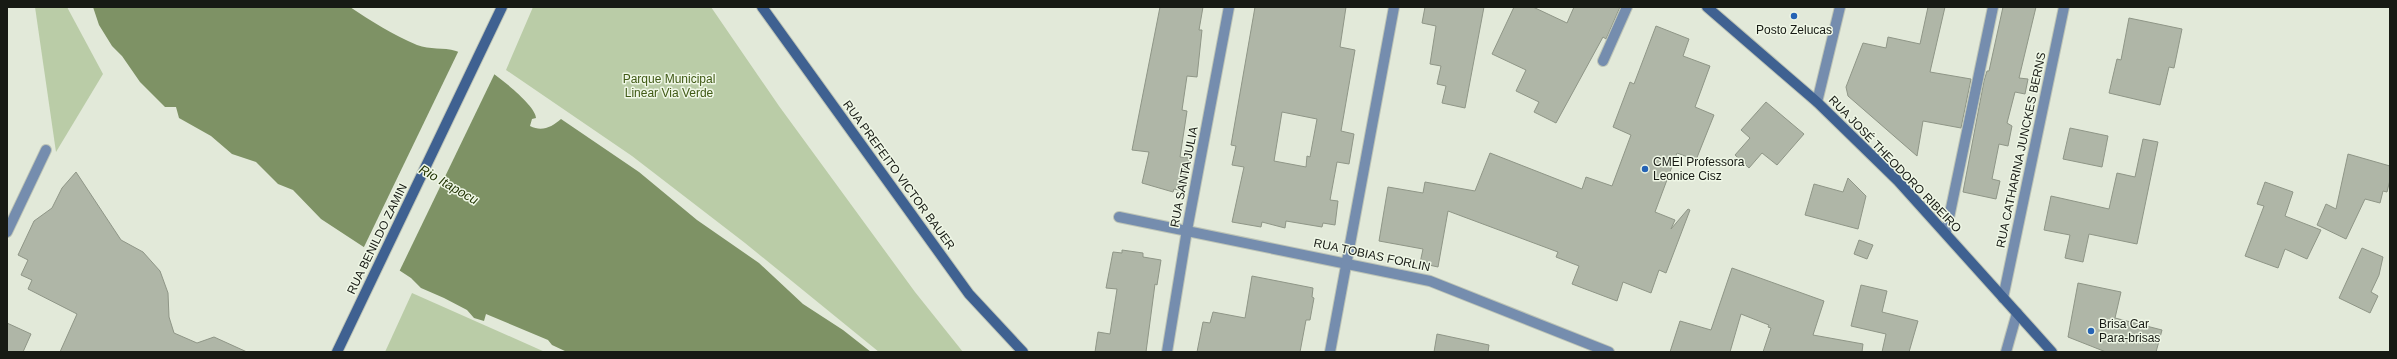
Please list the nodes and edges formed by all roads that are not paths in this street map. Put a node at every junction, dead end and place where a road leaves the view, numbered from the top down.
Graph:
1 (502, 7) edge
2 (762, 7) edge
3 (1229, 7) edge
4 (1394, 7) edge
5 (1627, 7) edge
6 (1707, 7) edge
7 (1840, 7) edge
8 (1992, 7) edge
9 (2064, 7) edge
10 (1603, 60) dead end
11 (1817, 102) junction
12 (46, 150) dead end
13 (1119, 217) dead end
14 (1187, 230) junction
15 (7, 232) edge
16 (1946, 232) junction
17 (1347, 262) junction
18 (2003, 298) junction
19 (2017, 313) junction
20 (337, 352) edge
21 (1023, 352) edge
22 (1167, 352) edge
23 (1330, 352) edge
24 (1610, 352) edge
25 (2006, 352) edge
26 (2052, 352) edge

1 - 20 main road, RUA BENILDO ZAMIN
2 - 21 main road, RUA PREFEITO VICTOR BAUER
3 - 14 street, RUA SANTA JULIA
4 - 17 street
5 - 10 street
6 - 11 main road, RUA JOSÉ THEODORO RIBEIRO
7 - 11 street
8 - 16 street
9 - 18 street, RUA CATHARINA JUNCKES BERNS
11 - 16 main road, RUA JOSÉ THEODORO RIBEIRO
12 - 15 street
13 - 14 street, RUA TOBIAS FORLIN
14 - 17 street, RUA TOBIAS FORLIN
14 - 22 street, RUA SANTA JULIA
16 - 18 main road, RUA JOSÉ THEODORO RIBEIRO
17 - 23 street
17 - 24 street, RUA TOBIAS FORLIN
18 - 19 main road, RUA JOSÉ THEODORO RIBEIRO
19 - 25 street
19 - 26 main road, RUA JOSÉ THEODORO RIBEIRO

